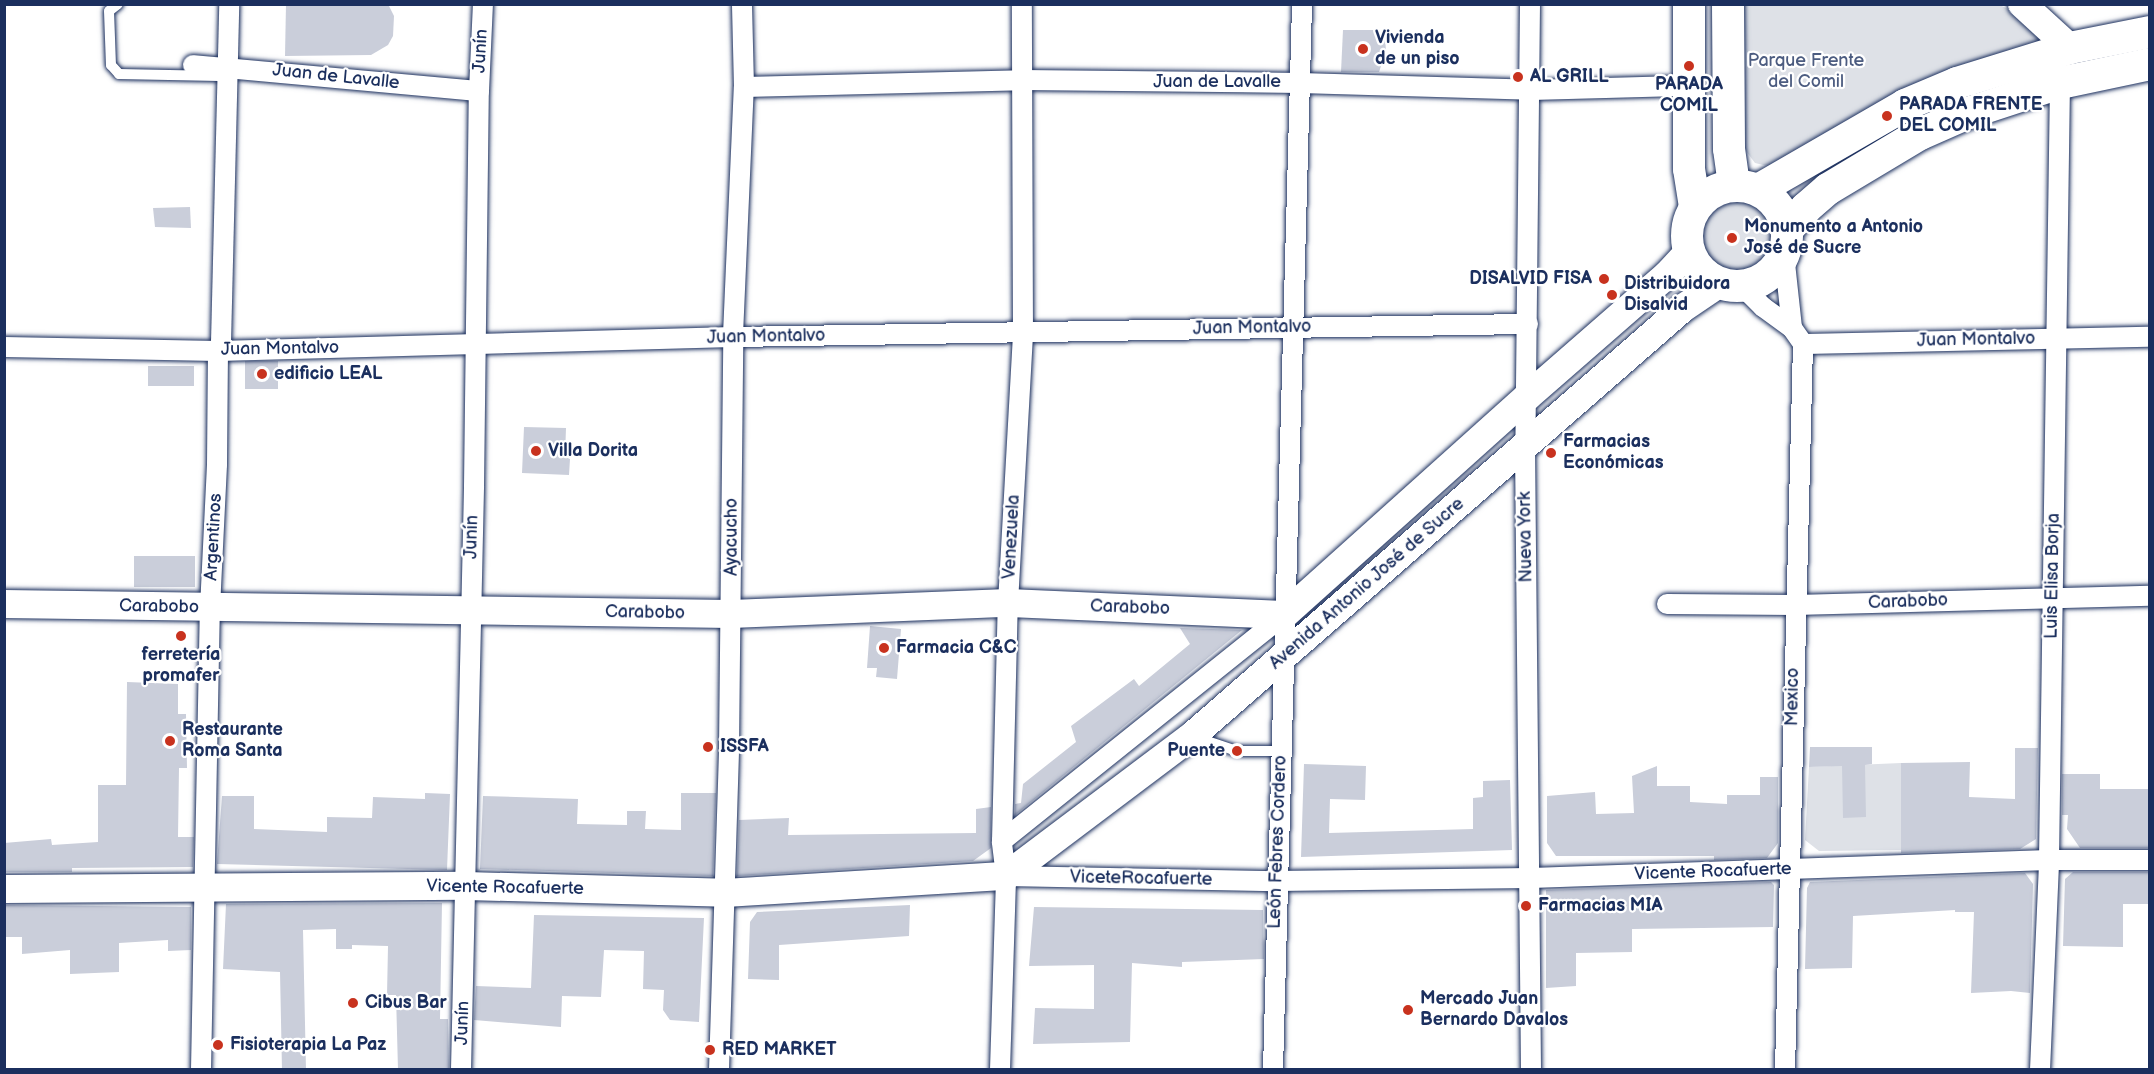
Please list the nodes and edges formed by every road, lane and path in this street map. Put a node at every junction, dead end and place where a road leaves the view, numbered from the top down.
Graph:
1 (118, 4) edge
2 (229, 4) edge
3 (483, 4) edge
4 (742, 4) edge
5 (1022, 4) edge
6 (1302, 4) edge
7 (1530, 4) edge
8 (1689, 4) edge
9 (1728, 4) edge
10 (2022, 4) edge
11 (2150, 32) edge
12 (2070, 48) junction
13 (2150, 64) edge
14 (193, 65) dead end
15 (228, 71) junction
16 (1022, 80) junction
17 (1300, 83) junction
18 (2060, 83) junction
19 (1689, 86) junction
20 (744, 87) junction
21 (1531, 90) junction
22 (479, 91) junction
23 (1729, 137) junction
24 (1786, 175) junction
25 (1746, 188) junction
26 (1695, 208) junction
27 (1786, 242) junction
28 (1689, 251) junction
29 (1731, 284) junction
30 (1528, 324) junction
31 (1293, 327) junction
32 (1023, 335) junction
33 (1797, 336) junction
34 (2150, 337) edge
35 (733, 338) junction
36 (2059, 339) junction
37 (477, 344) junction
38 (4, 347) edge
39 (218, 351) junction
40 (1527, 397) junction
41 (1525, 446) junction
42 (2150, 596) edge
43 (2052, 598) junction
44 (1008, 603) junction
45 (4, 604) edge
46 (1667, 604) dead end
47 (1795, 605) junction
48 (210, 608) junction
49 (470, 611) junction
50 (731, 614) junction
51 (1284, 615) junction
52 (1283, 658) junction
53 (1192, 736) junction
54 (1280, 751) junction
55 (1002, 841) junction
56 (2049, 860) junction
57 (2150, 860) edge
58 (1789, 870) junction
59 (1006, 876) junction
60 (1531, 878) junction
61 (1276, 881) junction
62 (466, 886) junction
63 (204, 887) junction
64 (4, 889) edge
65 (725, 893) junction
66 (201, 1070) edge
67 (461, 1070) edge
68 (719, 1070) edge
69 (1000, 1070) edge
70 (1273, 1070) edge
71 (1531, 1070) edge
72 (1785, 1070) edge
73 (2040, 1070) edge

1 - 15 lane
2 - 15 street, Argentinos
3 - 22 street, Junín
4 - 20 street, Ayacucho
5 - 16 street, Venezuela
6 - 17 street, León Febres Cordero
7 - 21 street, Nueva York
8 - 19 main road
9 - 23 main road
10 - 12 main road
11 - 12 main road
12 - 24 main road
13 - 18 main road
14 - 15 street, Juan de Lavalle
15 - 22 street, Juan de Lavalle
15 - 39 street, Argentinos
16 - 17 street, Juan de Lavalle
16 - 20 street, Juan de Lavalle
16 - 32 street, Venezuela
17 - 21 street, Juan de Lavalle
17 - 31 street, León Febres Cordero
18 - 27 main road
18 - 36 street, Luis Elisa Borja
19 - 21 street, Juan de Lavalle
19 - 26 main road
20 - 35 street, Ayacucho
21 - 30 street, Nueva York
22 - 37 street, Junín
23 - 24 main road
23 - 25 main road
24 - 25 main road
25 - 26 main road
25 - 27 main road
26 - 28 main road
27 - 29 main road
27 - 33 street, Mexico
28 - 29 main road
28 - 40 main road, Avenida Antonio José de Sucre
29 - 33 street
29 - 41 main road, Avenida Antonio José de Sucre
30 - 31 street, Juan Montalvo
30 - 40 street, Nueva York
31 - 32 street, Juan Montalvo
31 - 51 street, León Febres Cordero
32 - 35 street, Juan Montalvo
32 - 44 street, Venezuela
33 - 36 street, Juan Montalvo
33 - 47 street, Mexico
34 - 36 street, Juan Montalvo
35 - 37 street, Juan Montalvo
35 - 50 street, Ayacucho
36 - 43 street, Luis Elisa Borja
37 - 39 street, Juan Montalvo
37 - 49 street, Junín
38 - 39 street, Juan Montalvo
39 - 48 street, Argentinos
40 - 41 street, Nueva York
40 - 51 main road, Avenida Antonio José de Sucre
41 - 52 main road, Avenida Antonio José de Sucre
41 - 60 street, Nueva York
42 - 43 street, Carabobo
43 - 47 street, Carabobo
43 - 56 street, Luis Elisa Borja
44 - 50 main road, Carabobo
44 - 51 main road, Carabobo
44 - 55 street, Venezuela
45 - 48 main road, Carabobo
46 - 47 street, Carabobo
47 - 58 street, Mexico
48 - 49 main road, Carabobo
48 - 63 street, Argentinos
49 - 50 main road, Carabobo
49 - 62 street, Junín
50 - 65 street, Ayacucho
51 - 52 street, León Febres Cordero
51 - 55 street, Avenida Antonio José de Sucre
52 - 53 main road, Avenida Antonio José de Sucre
52 - 54 street, León Febres Cordero
53 - 54 lane
53 - 59 main road, Avenida Antonio José de Sucre
54 - 61 street, León Febres Cordero
55 - 59 street, Venezuela
56 - 57 street, Vicente Rocafuerte
56 - 58 street, Vicente Rocafuerte
56 - 73 street, Luis Elisa Borja
58 - 60 street, Vicente Rocafuerte
58 - 72 street, Mexico
59 - 61 street, ViceteRocafuerte
59 - 65 main road, Vicente Rocafuerte
59 - 69 street, Venezuela
60 - 61 street, Vicente Rocafuerte
60 - 71 street, Nueva York
61 - 70 street, León Febres Cordero
62 - 63 main road, Vicente Rocafuerte
62 - 65 main road, Vicente Rocafuerte
62 - 67 street, Junín
63 - 64 main road, Vicente Rocafuerte
63 - 66 street, Argentinos
65 - 68 street, Ayacucho

